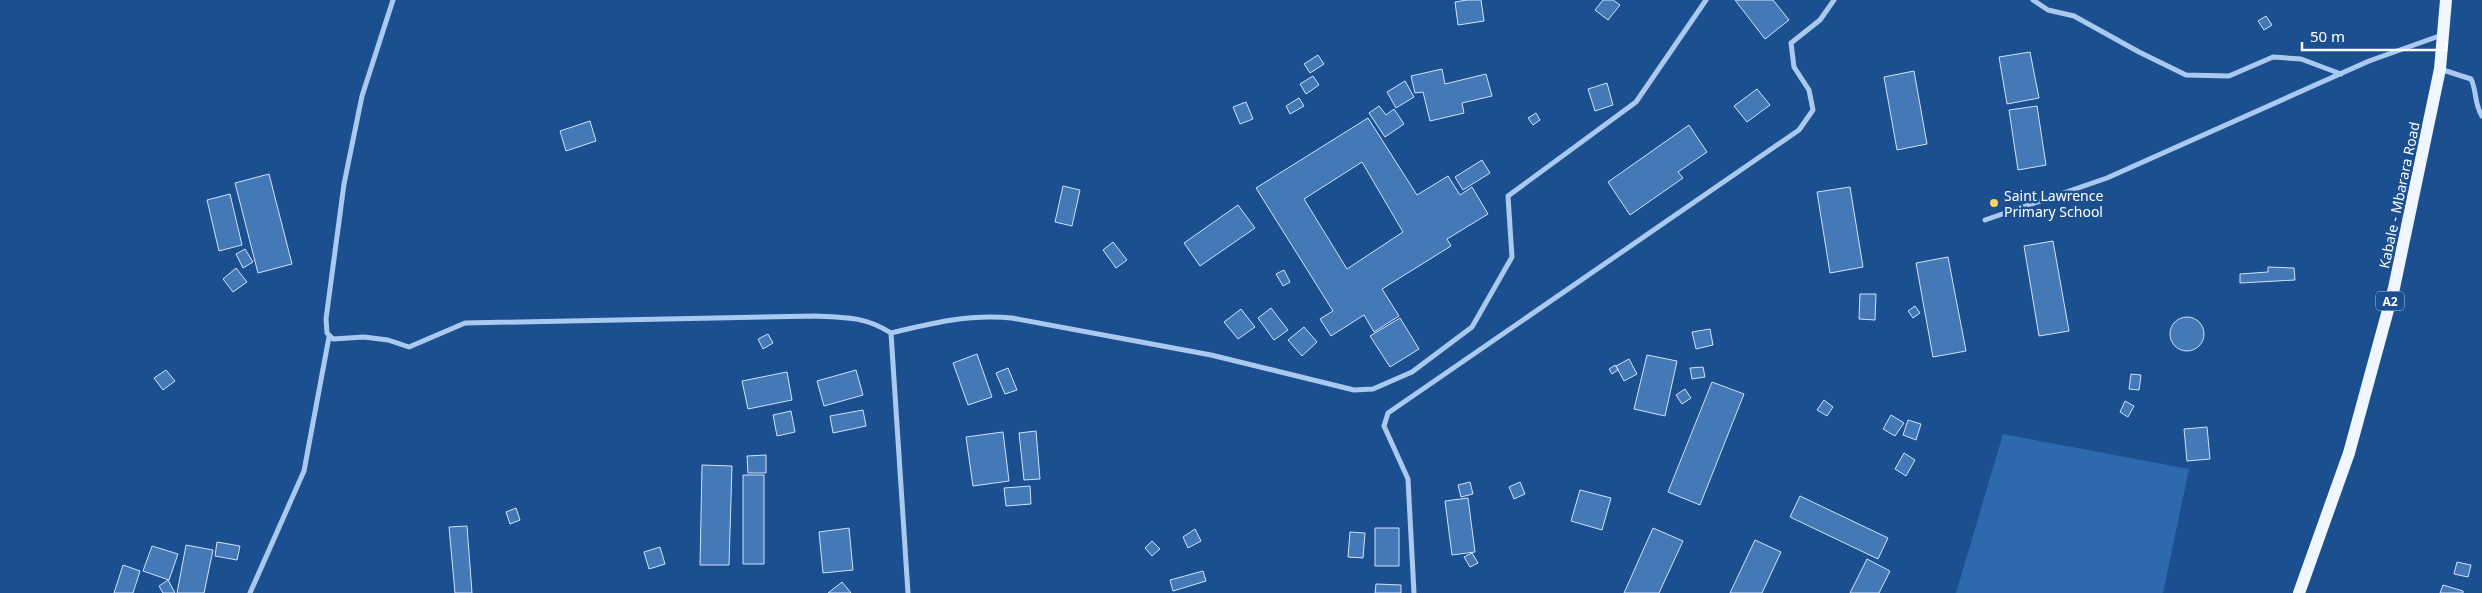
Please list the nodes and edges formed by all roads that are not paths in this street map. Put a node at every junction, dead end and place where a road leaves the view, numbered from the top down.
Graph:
1 (393, 0) edge
2 (1706, 0) edge
3 (1834, 0) edge
4 (2033, 0) edge
5 (2446, 0) edge
6 (2442, 35) junction
7 (2440, 69) junction
8 (2342, 74) junction
9 (2482, 116) edge
10 (1985, 220) dead end
11 (891, 333) junction
12 (329, 337) junction
13 (250, 593) edge
14 (908, 593) edge
15 (1414, 593) edge
16 (2298, 593) edge

1 - 12 street
2 - 11 street
3 - 15 street
4 - 8 street
5 - 6 main road, Kabale - Mbarara Road / A2
6 - 7 main road, Kabale - Mbarara Road / A2
6 - 8 street
7 - 9 street
7 - 16 main road, Kabale - Mbarara Road / A2
8 - 10 street
11 - 12 street
11 - 14 street
12 - 13 street

